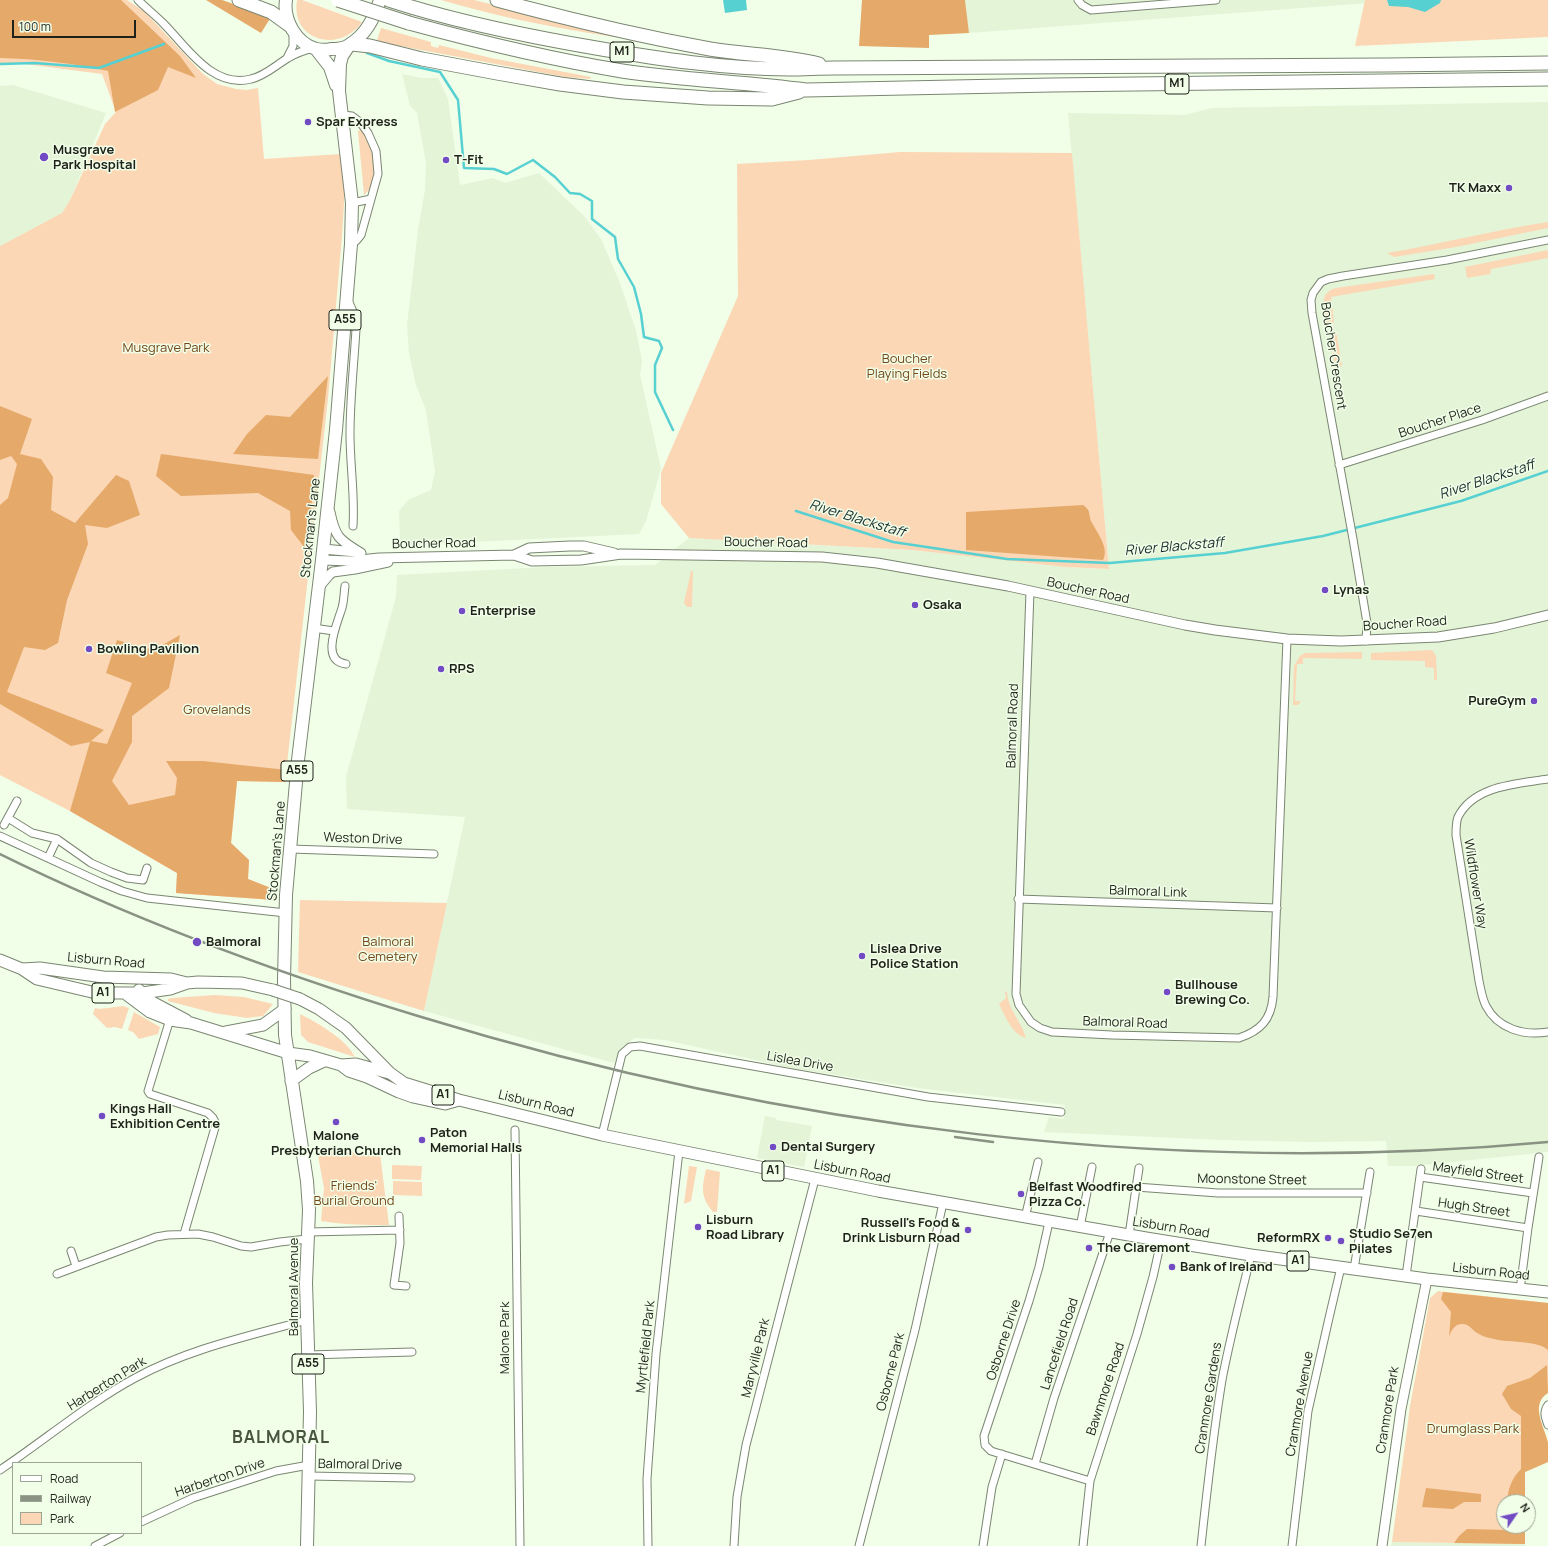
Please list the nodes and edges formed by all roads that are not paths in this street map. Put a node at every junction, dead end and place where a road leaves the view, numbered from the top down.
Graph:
1 (138, 0) edge
2 (239, 0) edge
3 (286, 0) edge
4 (338, 0) edge
5 (380, 0) edge
6 (389, 0) edge
7 (497, 0) edge
8 (1078, 0) edge
9 (1216, 0) edge
10 (291, 28) junction
11 (350, 45) junction
12 (315, 48) junction
13 (287, 58) junction
14 (1548, 63) edge
15 (834, 68) junction
16 (1548, 79) edge
17 (806, 90) junction
18 (339, 91) junction
19 (342, 115) junction
20 (371, 199) junction
21 (352, 203) junction
22 (1548, 240) edge
23 (352, 244) junction
24 (347, 298) junction
25 (1548, 396) edge
26 (336, 430) junction
27 (350, 436) junction
28 (1339, 465) junction
29 (328, 503) junction
30 (353, 526) dead end
31 (361, 553) junction
32 (621, 554) junction
33 (323, 555) junction
34 (514, 555) junction
35 (379, 558) junction
36 (405, 558) junction
37 (345, 586) dead end
38 (318, 588) junction
39 (1030, 592) junction
40 (1548, 615) edge
41 (313, 628) junction
42 (334, 631) junction
43 (1287, 639) junction
44 (1366, 641) junction
45 (346, 664) dead end
46 (1548, 779) edge
47 (17, 801) dead end
48 (0, 836) edge
49 (57, 839) junction
50 (291, 848) junction
51 (434, 854) dead end
52 (48, 858) junction
53 (147, 868) dead end
54 (1018, 899) junction
55 (1277, 908) junction
56 (286, 913) junction
57 (0, 960) edge
58 (22, 968) junction
59 (103, 977) junction
60 (187, 983) junction
61 (142, 993) junction
62 (126, 994) junction
63 (285, 1010) junction
64 (171, 1016) junction
65 (1548, 1032) edge
66 (224, 1033) junction
67 (288, 1053) junction
68 (324, 1061) junction
69 (340, 1065) junction
70 (390, 1074) junction
71 (291, 1081) junction
72 (459, 1100) junction
73 (1061, 1112) dead end
74 (515, 1130) dead end
75 (602, 1135) junction
76 (679, 1151) junction
77 (1539, 1158) dead end
78 (1038, 1162) dead end
79 (1092, 1167) dead end
80 (1139, 1168) dead end
81 (1421, 1169) dead end
82 (1370, 1172) dead end
83 (1420, 1177) junction
84 (815, 1179) junction
85 (1136, 1187) junction
86 (1367, 1193) junction
87 (1533, 1193) junction
88 (943, 1203) junction
89 (1416, 1211) junction
90 (399, 1216) dead end
91 (1026, 1218) junction
92 (1049, 1222) junction
93 (1080, 1227) junction
94 (1528, 1228) junction
95 (400, 1230) junction
96 (1110, 1232) junction
97 (184, 1234) junction
98 (1129, 1235) junction
99 (308, 1236) junction
100 (1161, 1241) junction
101 (71, 1251) dead end
102 (1251, 1255) junction
103 (76, 1266) junction
104 (1342, 1267) junction
105 (1354, 1269) junction
106 (57, 1274) dead end
107 (1406, 1276) junction
108 (1427, 1279) junction
109 (406, 1286) dead end
110 (1520, 1290) junction
111 (1548, 1292) edge
112 (307, 1320) junction
113 (412, 1352) dead end
114 (308, 1355) junction
115 (1548, 1405) edge
116 (1548, 1425) edge
117 (1002, 1454) junction
118 (1035, 1464) junction
119 (0, 1470) edge
120 (309, 1471) junction
121 (411, 1478) dead end
122 (1090, 1481) junction
123 (142, 1522) edge
124 (118, 1534) edge
125 (96, 1546) edge
126 (307, 1546) edge
127 (520, 1546) edge
128 (648, 1546) edge
129 (734, 1546) edge
130 (859, 1546) edge
131 (983, 1546) edge
132 (1083, 1546) edge
133 (1201, 1546) edge
134 (1292, 1546) edge
135 (1382, 1546) edge

1 - 13 street
2 - 10 highway
3 - 10 highway
4 - 17 highway, M1, bridge
5 - 11 highway, A55
6 - 15 highway, M1
7 - 15 highway, M1
8 - 9 street
10 - 12 highway, A55
10 - 13 street
11 - 12 highway
11 - 17 highway, M1
11 - 18 highway, Stockman's Lane / A55
12 - 13 street
12 - 18 highway, Stockman's Lane / A55
14 - 15 highway, M1
16 - 17 highway, M1
18 - 19 highway, Stockman's Lane / A55
19 - 20 street, Stockman's Lane
19 - 21 highway, Stockman's Lane / A55
20 - 21 street
20 - 23 street, Stockman's Lane
21 - 23 highway, Stockman's Lane / A55
22 - 28 street, Boucher Crescent
23 - 24 highway, Stockman's Lane / A55
24 - 26 highway, Stockman's Lane / A55
24 - 27 street, Stockman's Lane
25 - 28 street, Boucher Place
26 - 27 street
26 - 29 highway, Stockman's Lane / A55
27 - 30 street, Stockman's Lane
28 - 44 street, Boucher Crescent
29 - 31 street
29 - 33 highway, Stockman's Lane / A55
31 - 33 street, Boucher Road
31 - 35 street, Boucher Road
32 - 34 street, Boucher Road
32 - 34 street, Boucher Road
32 - 39 street, Boucher Road
33 - 35 street, Boucher Road
33 - 38 highway, Stockman's Lane / A55
34 - 36 street, Boucher Road
35 - 36 street, Boucher Road
36 - 38 street
37 - 42 street
38 - 41 highway, Stockman's Lane / A55
39 - 43 street, Boucher Road
39 - 54 street, Balmoral Road
40 - 44 street, Boucher Road
41 - 42 street
41 - 50 highway, Stockman's Lane / A55
42 - 45 street
43 - 44 street, Boucher Road
43 - 55 street, Balmoral Road
46 - 65 street, Wildflower Way
47 - 49 street
48 - 52 street
49 - 52 street
49 - 53 street
50 - 51 street, Weston Drive
50 - 56 highway, Stockman's Lane / A55
52 - 56 street
54 - 55 street, Balmoral Link
54 - 55 street, Balmoral Road
56 - 63 highway, Stockman's Lane / A55
57 - 58 main road, Lisburn Road / A1
58 - 59 main road, Lisburn Road / A1
58 - 62 main road, Lisburn Road / A1
59 - 60 main road, Lisburn Road / A1
59 - 61 main road, A1
60 - 61 main road, Lisburn Road / A1
60 - 70 main road, Lisburn Road / A1, bridge
61 - 62 main road, Lisburn Road / A1
61 - 64 main road, A1
62 - 64 main road, A1
63 - 66 main road
63 - 67 highway, Stockman's Lane / A55
64 - 66 main road, A1
64 - 97 street
66 - 67 main road, A1
67 - 68 main road, A1
67 - 71 highway, Balmoral Avenue / A55
68 - 69 main road, A1
68 - 71 main road
69 - 70 main road, A1
69 - 72 main road, A1
70 - 72 main road, Lisburn Road / A1
71 - 99 highway, Balmoral Avenue / A55
72 - 75 main road, Lisburn Road / A1
73 - 75 street, Lislea Drive
74 - 127 street, Malone Park
75 - 76 main road, Lisburn Road / A1
76 - 84 main road, Lisburn Road / A1
76 - 128 street, Myrtlefield Park
77 - 87 street
78 - 91 street
79 - 93 street
80 - 85 street
81 - 83 street
82 - 86 street
83 - 87 street, Mayfield Street
83 - 89 street
84 - 88 main road, Lisburn Road / A1
84 - 129 street, Maryville Park
85 - 86 street, Moonstone Street
85 - 98 street
86 - 105 street
87 - 94 street
88 - 91 main road, Lisburn Road / A1
88 - 130 street, Osborne Park
89 - 94 street, Hugh Street
89 - 107 street
90 - 95 street
91 - 92 main road, Lisburn Road / A1
92 - 93 main road, Lisburn Road / A1
92 - 117 street, Osborne Drive
93 - 96 main road, Lisburn Road / A1
94 - 110 street
95 - 99 street
95 - 109 street
96 - 98 main road, Lisburn Road / A1
96 - 118 street, Lancefield Road
97 - 99 street
97 - 103 street
98 - 100 main road, Lisburn Road / A1
99 - 112 highway, Balmoral Avenue / A55
100 - 102 main road, Lisburn Road / A1
100 - 122 street, Bawnmore Road
101 - 103 street
102 - 104 main road, Lisburn Road / A1
102 - 133 street, Cranmore Gardens
103 - 106 street
104 - 105 main road, Lisburn Road / A1
104 - 134 street, Cranmore Avenue
105 - 107 main road, Lisburn Road / A1
107 - 108 main road, Lisburn Road / A1
108 - 110 main road, Lisburn Road / A1
108 - 135 street, Cranmore Park
110 - 111 main road, Lisburn Road / A1
112 - 114 highway, Balmoral Avenue / A55
112 - 119 street, Harberton Park
113 - 114 street
114 - 120 highway, Balmoral Avenue / A55
115 - 116 street
117 - 118 street, Osborne Drive
117 - 131 street
118 - 122 street, Osborne Drive
120 - 121 street, Balmoral Drive
120 - 123 street, Harberton Drive
120 - 126 highway, Balmoral Avenue / A55
122 - 132 street, Bawnmore Road
124 - 125 street

